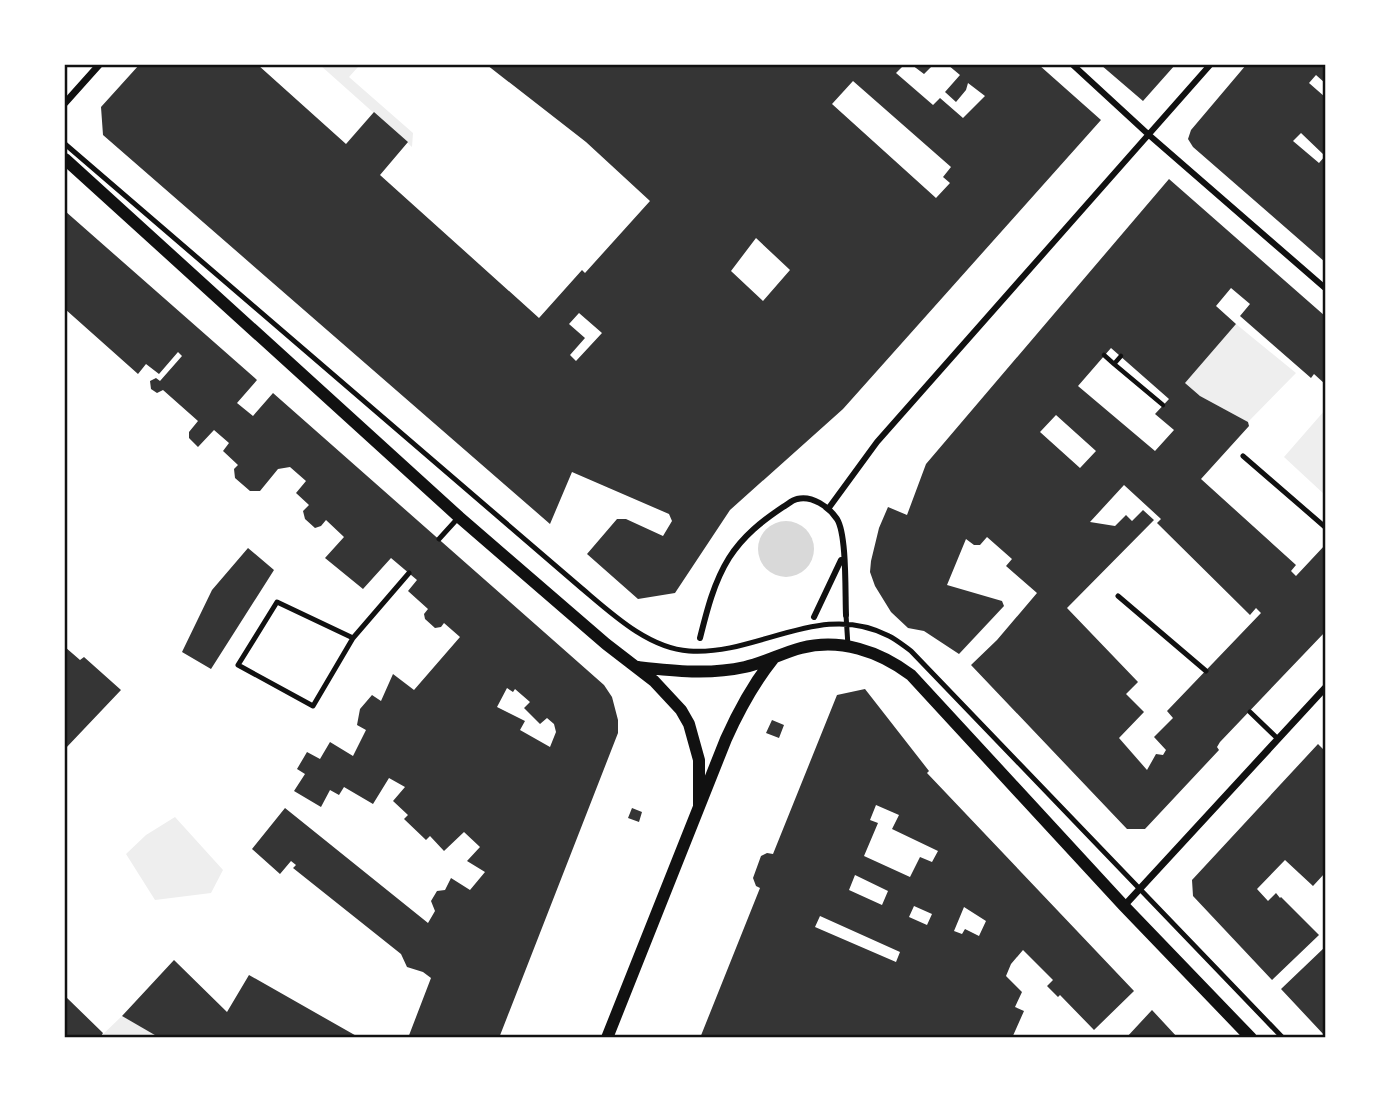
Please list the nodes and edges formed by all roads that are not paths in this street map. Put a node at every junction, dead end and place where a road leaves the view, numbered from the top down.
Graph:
1 (99, 65) edge
2 (1073, 65) edge
3 (1209, 65) edge
4 (65, 103) edge
5 (1149, 135) junction
6 (65, 144) edge
7 (65, 159) edge
8 (1325, 288) edge
9 (1243, 456) dead end
10 (828, 509) junction
11 (459, 517) junction
12 (1325, 527) edge
13 (439, 539) dead end
14 (843, 551) junction
15 (410, 573) dead end
16 (1118, 596) dead end
17 (846, 615) joint
18 (814, 617) dead end
19 (847, 624) junction
20 (354, 638) junction
21 (700, 638) dead end
22 (848, 646) junction
23 (773, 659) junction
24 (638, 667) junction
25 (1206, 671) dead end
26 (1325, 688) edge
27 (1250, 712) dead end
28 (1278, 739) junction
29 (699, 805) junction
30 (1140, 888) junction
31 (1124, 906) junction
32 (607, 1038) edge
33 (1251, 1038) edge
34 (1283, 1038) edge

1 - 4 street
2 - 5 street
3 - 5 street
5 - 8 street
5 - 10 street
6 - 19 lane
7 - 11 street
9 - 12 lane
10 - 14 street
10 - 21 street
11 - 13 lane
11 - 24 street
14 - 17 street
14 - 18 street
15 - 20 lane
16 - 25 lane
17 - 19 lane
19 - 22 lane
19 - 30 lane
20 - 20 lane
22 - 23 street
22 - 31 street
23 - 24 street
23 - 29 street
24 - 29 street
26 - 28 street
27 - 28 lane
28 - 30 street
29 - 32 street
30 - 31 street
30 - 34 lane
31 - 33 street

